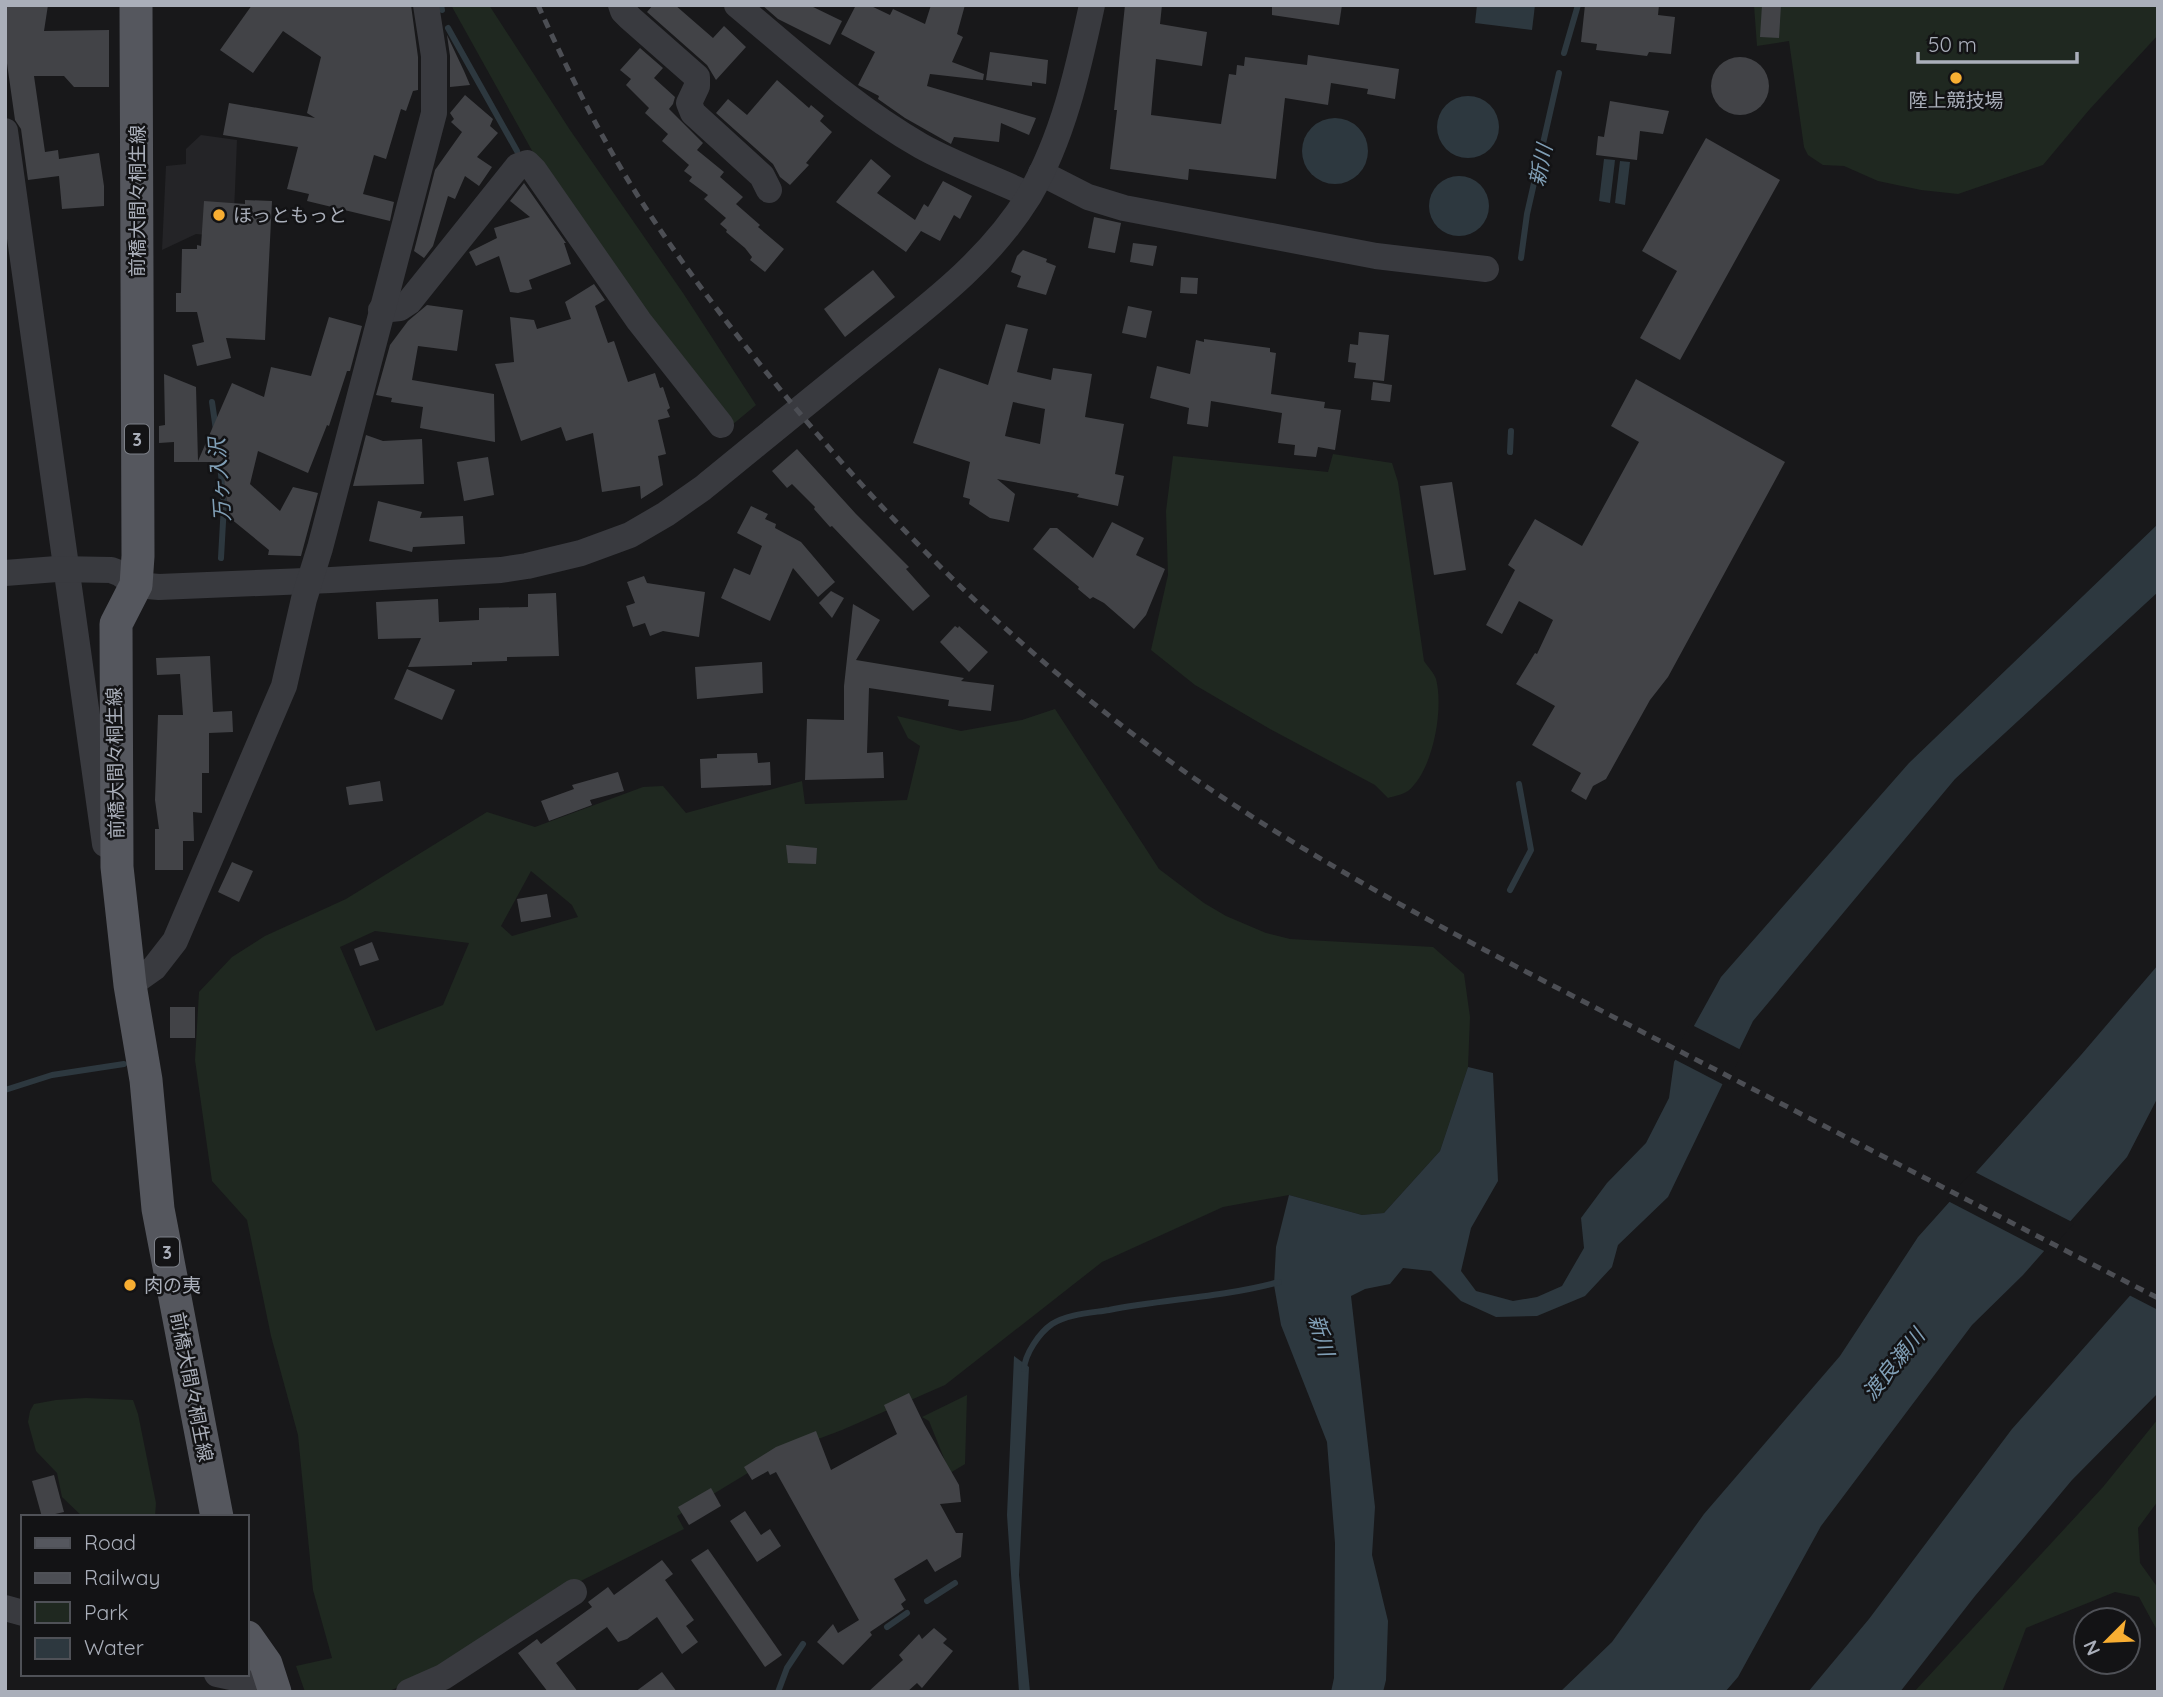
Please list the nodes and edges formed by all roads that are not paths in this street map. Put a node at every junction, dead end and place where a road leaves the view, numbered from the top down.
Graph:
1 (136, 5) edge
2 (426, 5) edge
3 (621, 5) edge
4 (737, 5) edge
5 (1092, 5) edge
6 (5, 131) edge
7 (1035, 184) junction
8 (769, 190) dead end
9 (1486, 269) dead end
10 (381, 310) junction
11 (721, 425) dead end
12 (66, 570) junction
13 (8, 578) edge
14 (310, 580) junction
15 (136, 585) junction
16 (117, 867) junction
17 (130, 985) junction
18 (217, 1515) edge
19 (574, 1592) dead end
20 (248, 1638) edge
21 (226, 1676) edge
22 (272, 1684) edge
23 (409, 1692) edge

1 - 15 main road, 前橋大間々桐生線 / 3
2 - 10 street
3 - 8 street
4 - 7 street
5 - 7 street
6 - 12 street
7 - 9 street
7 - 14 street
10 - 11 street
10 - 14 street
12 - 13 street
12 - 15 street
12 - 16 street
14 - 15 street
14 - 17 street
15 - 16 main road, 前橋大間々桐生線 / 3
16 - 17 main road, 前橋大間々桐生線 / 3
17 - 18 main road, 前橋大間々桐生線 / 3
19 - 23 street
20 - 22 main road
21 - 22 street

